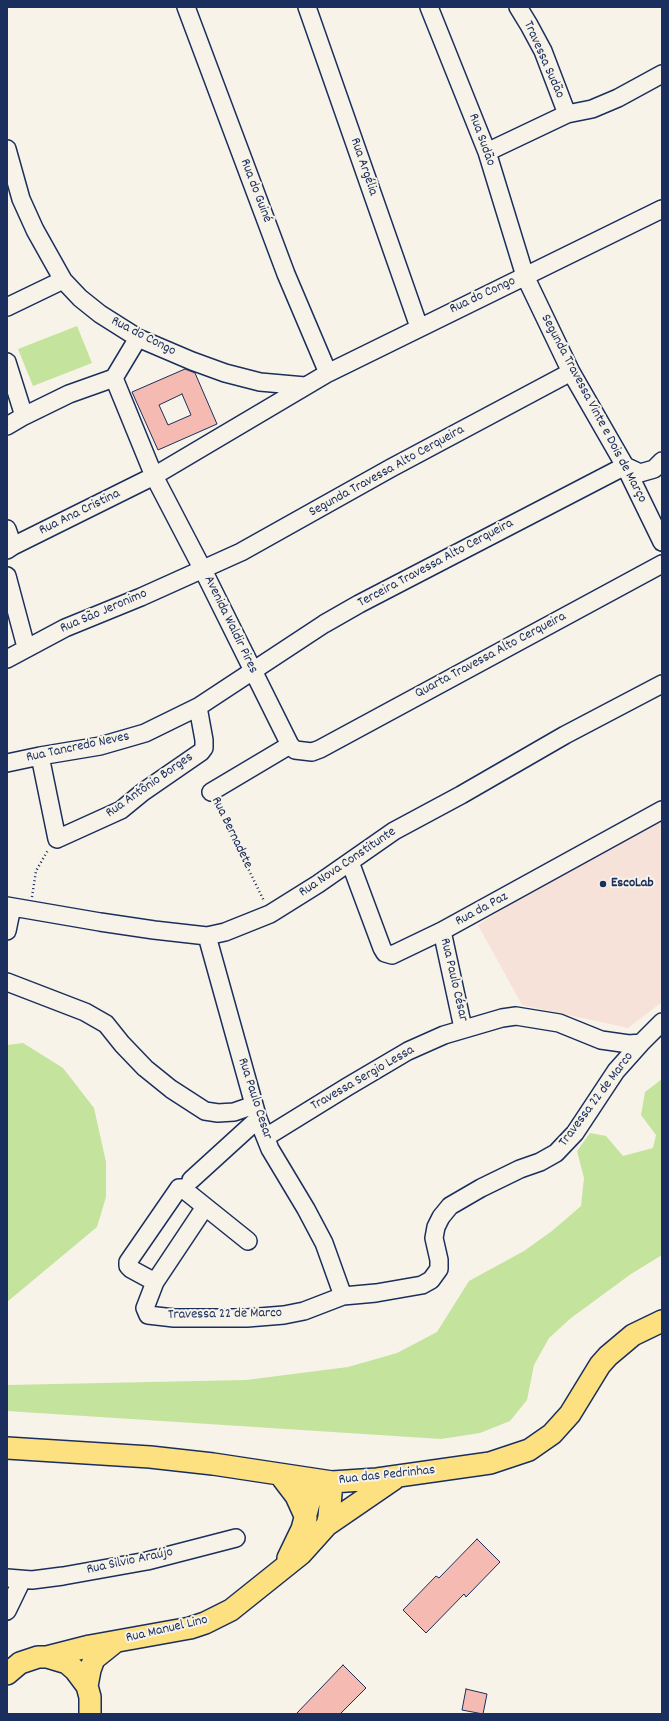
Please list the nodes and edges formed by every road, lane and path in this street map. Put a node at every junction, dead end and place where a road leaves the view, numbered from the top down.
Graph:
1 (186, 7) edge
2 (307, 7) edge
3 (429, 7) edge
4 (518, 7) edge
5 (662, 74) edge
6 (567, 114) junction
7 (7, 149) edge
8 (487, 152) junction
9 (662, 209) edge
10 (525, 276) junction
11 (64, 280) junction
12 (7, 307) edge
13 (419, 327) junction
14 (138, 338) junction
15 (7, 362) edge
16 (571, 372) junction
17 (328, 373) junction
18 (114, 378) junction
19 (305, 386) junction
20 (24, 416) junction
21 (7, 426) edge
22 (662, 461) edge
23 (625, 466) junction
24 (154, 476) junction
25 (7, 529) edge
26 (662, 542) edge
27 (10, 548) edge
28 (662, 564) edge
29 (203, 570) junction
30 (7, 576) edge
31 (26, 647) junction
32 (7, 659) edge
33 (251, 671) junction
34 (662, 684) edge
35 (198, 707) junction
36 (290, 745) junction
37 (40, 756) junction
38 (7, 763) edge
39 (211, 792) joint
40 (662, 810) edge
41 (58, 839) junction
42 (350, 862) junction
43 (9, 906) edge
44 (29, 910) junction
45 (270, 914) junction
46 (7, 931) edge
47 (442, 932) junction
48 (206, 936) junction
49 (7, 982) edge
50 (662, 1022) edge
51 (463, 1028) junction
52 (641, 1043) junction
53 (256, 1112) junction
54 (266, 1137) junction
55 (186, 1184) junction
56 (205, 1207) junction
57 (248, 1241) dead end
58 (155, 1282) junction
59 (343, 1296) junction
60 (662, 1321) edge
61 (7, 1448) edge
62 (280, 1475) junction
63 (396, 1477) junction
64 (323, 1481) junction
65 (306, 1518) junction
66 (327, 1525) junction
67 (236, 1538) dead end
68 (277, 1573) junction
69 (15, 1579) edge
70 (7, 1611) edge
71 (114, 1643) junction
72 (47, 1657) junction
73 (7, 1674) edge
74 (87, 1686) junction
75 (92, 1712) edge

1 - 17 street, Rua do Guiné
2 - 13 street, Rua Argélia
3 - 8 street, Rua Sudão
4 - 6 street, Travessa Sudão
5 - 6 street, Travessa Sudão
6 - 8 street, Travessa Sudão
7 - 11 street, Rua do Congo
8 - 10 street, Rua Sudão
9 - 10 street, Rua do Congo
10 - 13 street, Rua do Congo
10 - 16 street, Segunda Travessa Vinte e Dois de Março
11 - 12 street
11 - 14 street, Rua do Congo
13 - 17 street, Rua do Congo
14 - 18 street
14 - 19 street, Rua do Congo
15 - 20 street
16 - 23 street, Segunda Travessa Vinte e Dois de Março
16 - 29 street, Segunda Travessa Alto Cerqueira
17 - 19 street, Rua do Congo
18 - 20 street
18 - 24 street, Avenida Waldir Pires
19 - 24 street, Rua do Congo
20 - 21 street
22 - 23 street
23 - 26 street, Segunda Travessa Vinte e Dois de Março
23 - 33 street, Terceira Travessa Alto Cerqueira
24 - 27 street, Rua Ana Cristina
24 - 29 street, Avenida Waldir Pires
25 - 27 street
28 - 36 street, Quarta Travessa Alto Cerqueira
29 - 31 street, Rua São Jeronimo
29 - 33 street, Avenida Waldir Pires
30 - 31 street
31 - 32 street, Rua São Jeronimo
33 - 35 street, Rua Tancredo Neves
33 - 36 street, Avenida Waldir Pires
34 - 42 street, Rua Nova Constitunte
35 - 37 street, Rua Tancredo Neves
35 - 41 street, Rua Antônio Borges
36 - 39 street, Rua Bernadete
37 - 38 street, Rua Tancredo Neves
37 - 41 street
39 - 45 path, Rua Bernadete
40 - 47 street, Rua da Paz
41 - 44 path
42 - 45 street, Rua Nova Constitunte
42 - 47 street, Rua da Paz
43 - 44 street, Rua Nova Constitunte
43 - 46 street
44 - 48 street, Rua Nova Constitunte
45 - 48 street, Rua Nova Constitunte
47 - 51 street, Rua Paulo César
48 - 53 street, Rua Paulo Cesar
49 - 53 street
50 - 52 street, Travessa 22 de Marco
51 - 52 street, Travessa Sergio Lessa
51 - 54 street, Travessa Sergio Lessa
52 - 59 street, Travessa 22 de Marco
53 - 54 street, Rua Paulo Cesar
53 - 55 street
54 - 59 street, Rua Paulo Cesar
55 - 56 street
55 - 58 street
56 - 57 street
56 - 58 street
58 - 59 street, Travessa 22 de Marco
60 - 63 main road, Rua das Pedrinhas
61 - 62 main road, Rua das Pedrinhas
62 - 64 main road, Rua das Pedrinhas
62 - 65 main road
63 - 64 main road, Rua das Pedrinhas
63 - 66 main road
64 - 65 main road, Rua Manuel Lino
64 - 66 main road, Rua Manuel Lino
65 - 68 main road, Rua Manuel Lino
66 - 68 main road, Rua Manuel Lino
67 - 69 street, Rua Silvio Araújo
68 - 71 main road, Rua Manuel Lino
69 - 70 street, Rua Silvio Araújo
71 - 72 main road, Rua Manuel Lino
71 - 74 main road, Rua Manuel Lino
72 - 73 main road, Rua Manuel Lino
72 - 74 main road
74 - 75 main road

